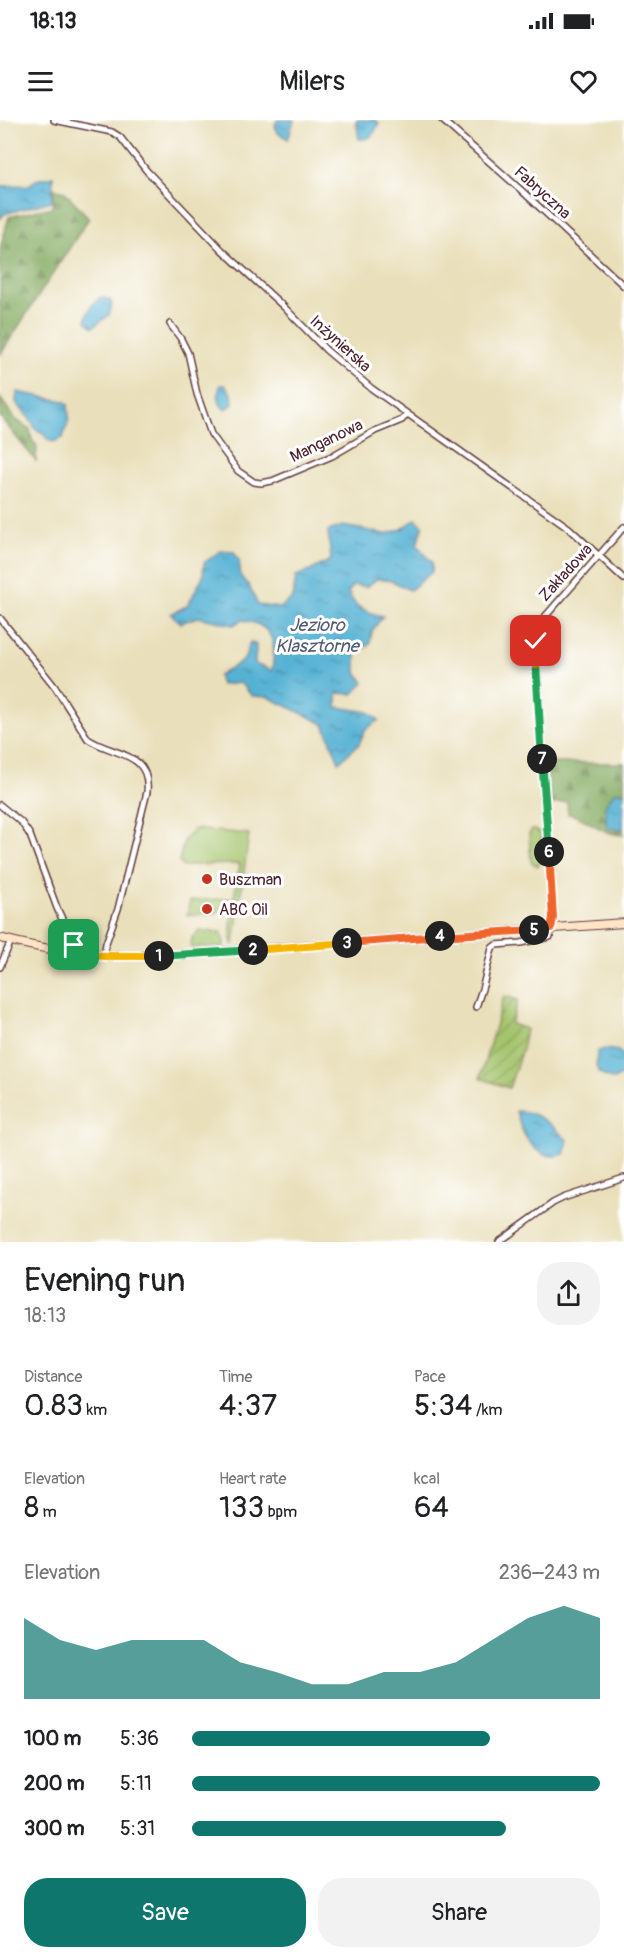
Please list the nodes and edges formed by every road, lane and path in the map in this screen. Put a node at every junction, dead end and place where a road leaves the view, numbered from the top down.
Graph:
1 (54, 120) edge
2 (442, 120) edge
3 (624, 286) edge
4 (170, 324) dead end
5 (407, 414) junction
6 (624, 527) edge
7 (598, 556) junction
8 (624, 579) edge
9 (0, 618) edge
10 (0, 805) edge
11 (624, 923) edge
12 (551, 928) junction
13 (0, 938) edge
14 (11, 941) junction
15 (74, 953) junction
16 (104, 956) junction
17 (0, 967) edge
18 (476, 1008) dead end
19 (624, 1178) edge
20 (499, 1242) edge

1 - 5 street, Inżynierska
2 - 3 street, Fabryczna
4 - 5 street, Manganowa
5 - 7 street, Inżynierska
6 - 7 street, Zakładowa
7 - 8 street, Inżynierska
7 - 12 street, Zakładowa
9 - 16 street
10 - 15 street
11 - 12 main road
12 - 16 main road
12 - 18 street
13 - 14 main road
14 - 15 main road
14 - 17 street
15 - 16 main road
19 - 20 street

